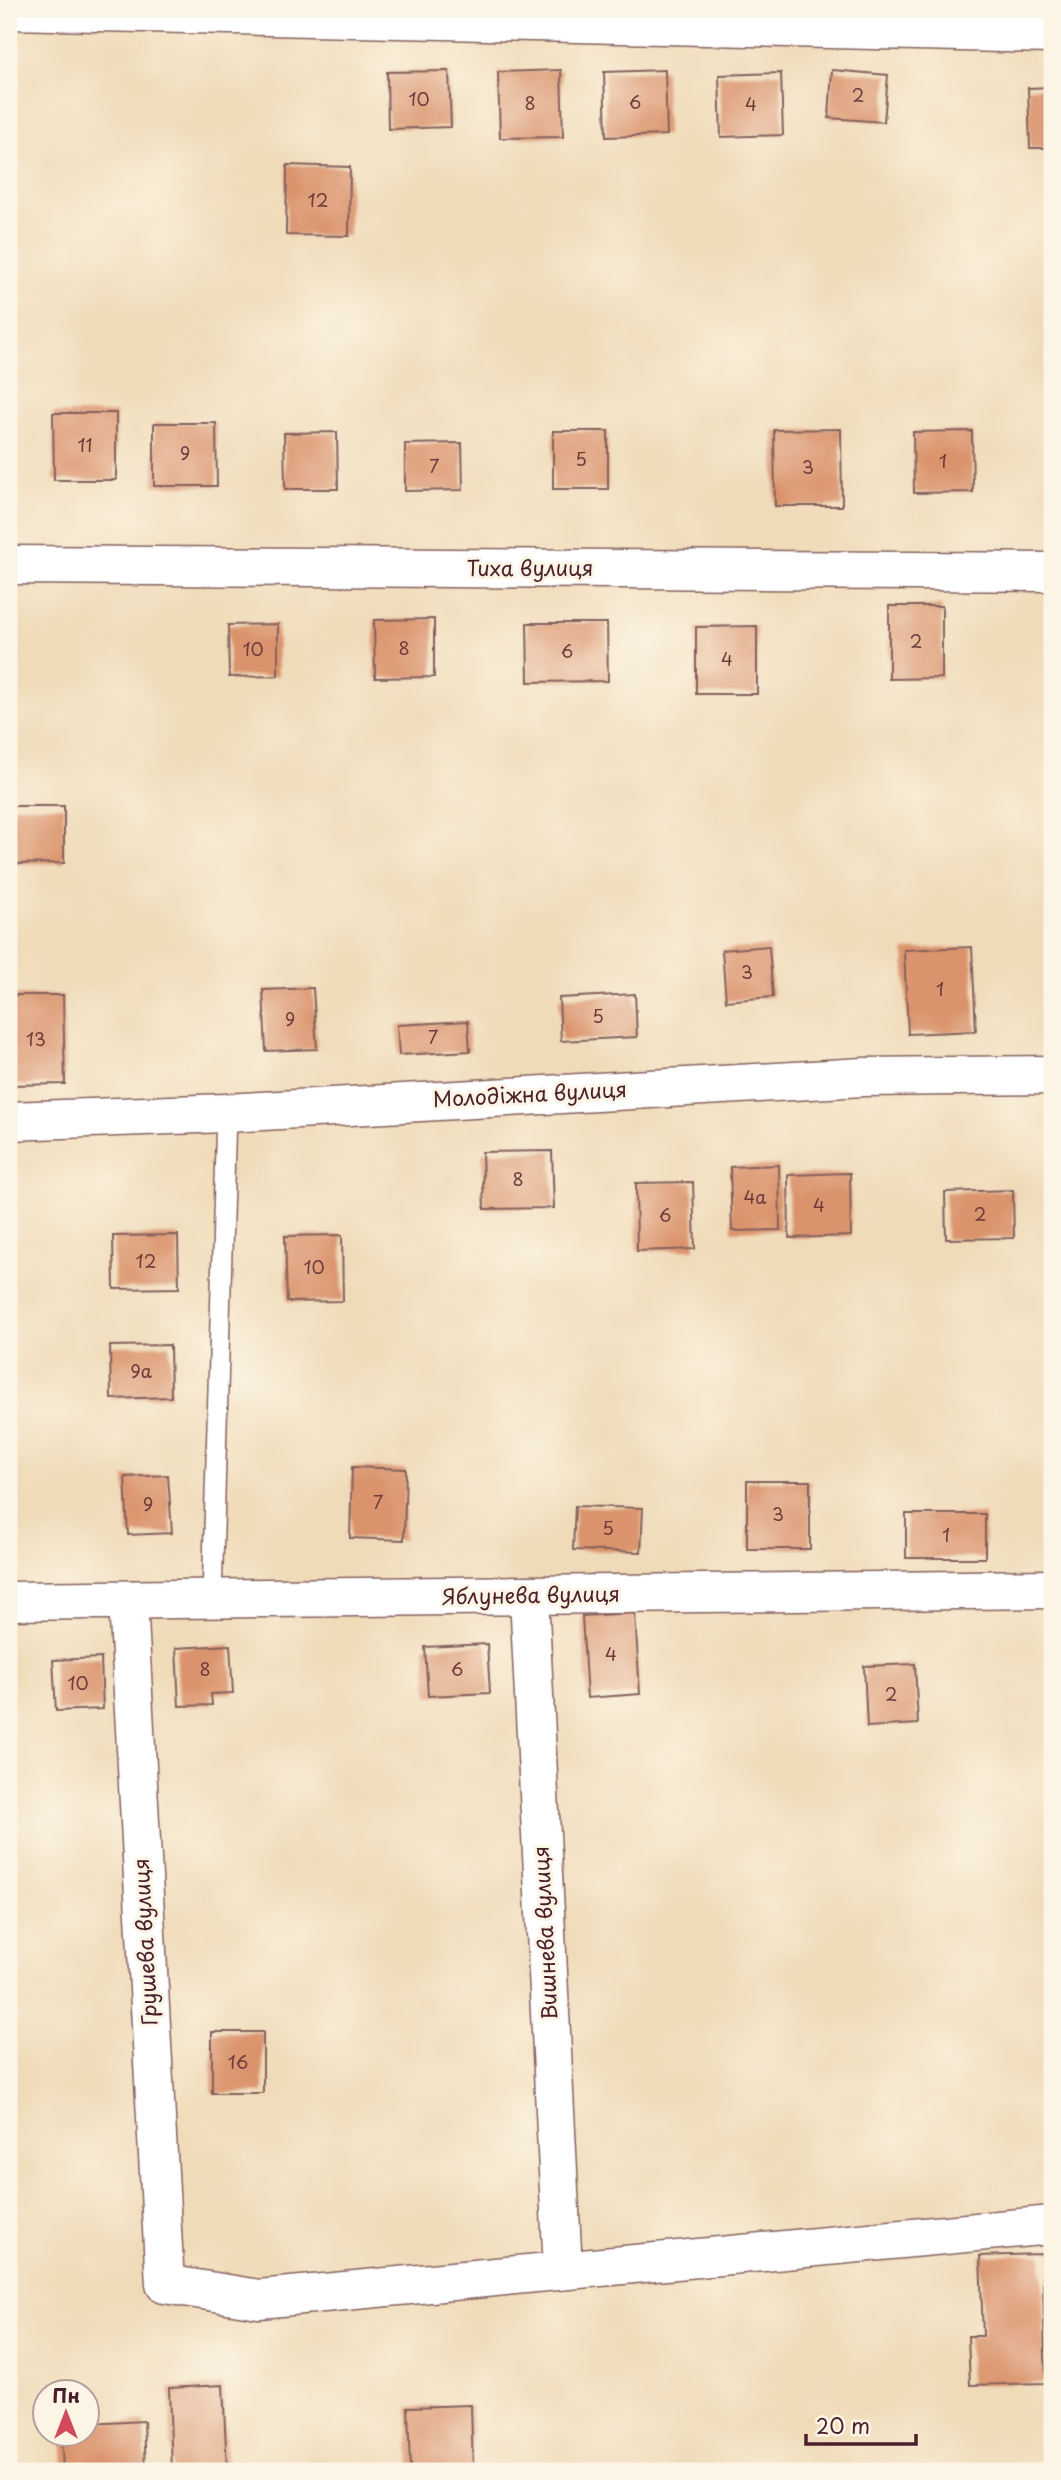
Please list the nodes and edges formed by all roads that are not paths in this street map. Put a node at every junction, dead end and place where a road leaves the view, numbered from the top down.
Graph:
1 (9, 10) edge
2 (1052, 34) edge
3 (9, 565) edge
4 (1052, 572) edge
5 (1052, 1075) edge
6 (226, 1113) junction
7 (9, 1121) edge
8 (1052, 1589) edge
9 (529, 1596) junction
10 (212, 1599) junction
11 (128, 1600) junction
12 (9, 1601) edge
13 (1052, 2225) edge
14 (563, 2270) junction

1 - 2 street
3 - 4 street, Тиха вулиця
5 - 6 street, Молодіжна вулиця
6 - 7 street, Молодіжна вулиця
6 - 10 lane
8 - 9 street, Яблунева вулиця
9 - 10 street, Яблунева вулиця
9 - 14 street, Вишнева вулиця
10 - 11 street, Яблунева вулиця
11 - 12 street, Яблунева вулиця
11 - 14 street, Грушева вулиця
13 - 14 street

